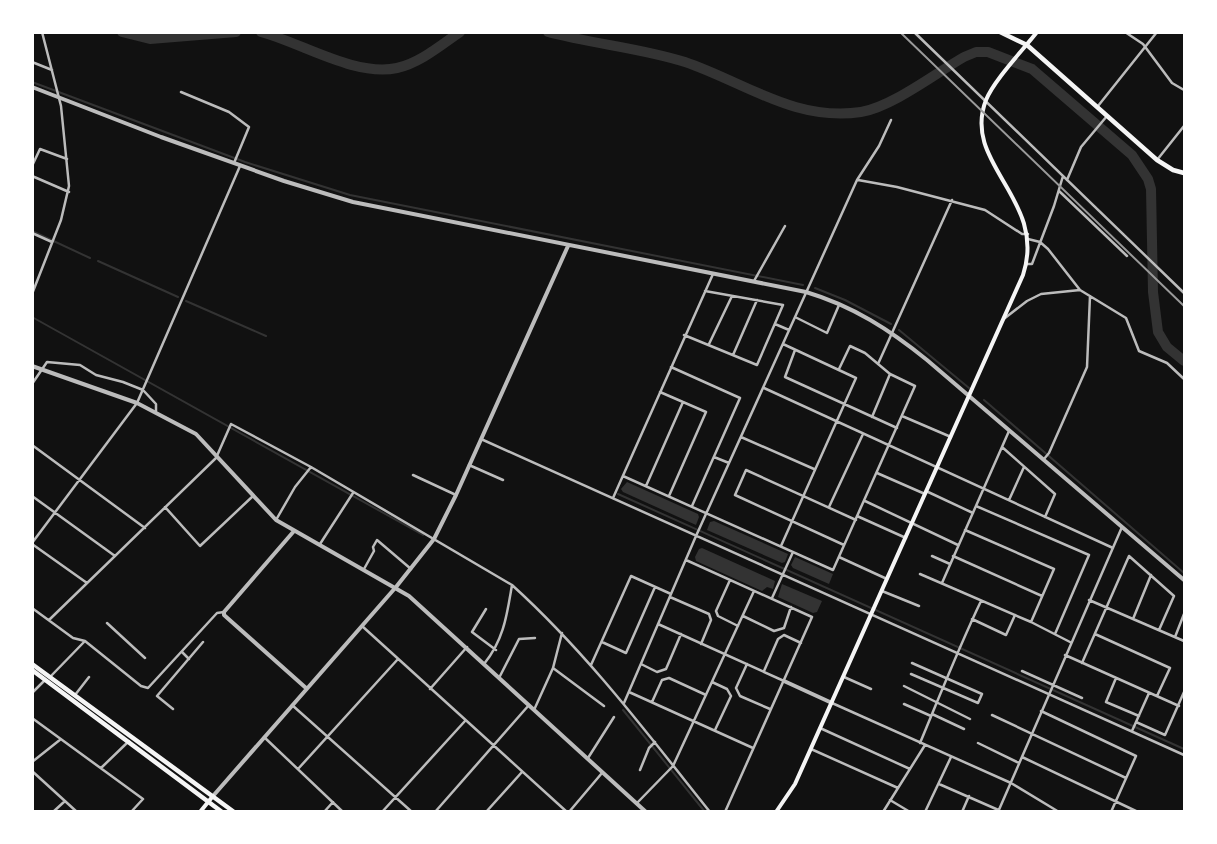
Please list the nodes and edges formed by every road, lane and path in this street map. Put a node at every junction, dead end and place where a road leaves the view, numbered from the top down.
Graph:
1 (42, 32) edge
2 (914, 32) edge
3 (1000, 32) edge
4 (1037, 32) edge
5 (1125, 32) edge
6 (1157, 32) edge
7 (1026, 47) junction
8 (1146, 47) junction
9 (32, 62) edge
10 (52, 70) junction
11 (32, 87) edge
12 (1184, 90) edge
13 (181, 92) dead end
14 (58, 97) junction
15 (985, 102) junction
16 (1097, 108) junction
17 (1106, 118) junction
18 (890, 120) dead end
19 (1184, 126) edge
20 (67, 159) junction
21 (1157, 160) junction
22 (234, 163) junction
23 (240, 165) junction
24 (32, 166) edge
25 (1184, 173) edge
26 (32, 176) edge
27 (1063, 176) junction
28 (857, 180) junction
29 (1066, 180) junction
30 (1059, 191) junction
31 (69, 192) junction
32 (952, 200) junction
33 (785, 226) dead end
34 (32, 233) edge
35 (1028, 234) junction
36 (1028, 240) junction
37 (52, 242) junction
38 (1040, 242) junction
39 (568, 246) junction
40 (1127, 256) dead end
41 (1027, 264) junction
42 (713, 273) junction
43 (754, 281) junction
44 (1080, 290) junction
45 (705, 291) junction
46 (806, 292) junction
47 (1184, 293) edge
48 (32, 294) edge
49 (732, 296) junction
50 (1090, 296) junction
51 (757, 300) junction
52 (840, 304) junction
53 (795, 317) junction
54 (1005, 318) junction
55 (775, 324) junction
56 (789, 330) junction
57 (892, 332) junction
58 (684, 335) junction
59 (783, 344) junction
60 (709, 345) junction
61 (795, 350) junction
62 (733, 355) junction
63 (878, 364) junction
64 (32, 366) edge
65 (671, 367) junction
66 (839, 369) junction
67 (43, 370) junction
68 (890, 374) junction
69 (1184, 379) edge
70 (32, 384) edge
71 (763, 388) junction
72 (143, 390) junction
73 (660, 392) junction
74 (970, 396) junction
75 (683, 402) junction
76 (137, 403) junction
77 (843, 404) junction
78 (156, 411) junction
79 (902, 416) junction
80 (872, 417) junction
81 (836, 422) junction
82 (897, 428) junction
83 (1010, 430) junction
84 (863, 434) junction
85 (741, 437) junction
86 (951, 438) junction
87 (481, 439) junction
88 (32, 445) edge
89 (890, 446) junction
90 (1002, 447) junction
91 (714, 457) junction
92 (216, 458) junction
93 (1044, 459) junction
94 (729, 463) junction
95 (469, 465) junction
96 (312, 467) junction
97 (1024, 467) junction
98 (936, 468) junction
99 (814, 470) junction
100 (878, 473) junction
101 (413, 475) dead end
102 (623, 476) junction
103 (80, 480) junction
104 (503, 480) dead end
105 (646, 486) junction
106 (984, 489) junction
107 (353, 493) junction
108 (926, 493) junction
109 (456, 495) junction
110 (802, 495) junction
111 (32, 496) edge
112 (253, 496) junction
113 (669, 496) junction
114 (613, 498) junction
115 (865, 500) junction
116 (1009, 500) junction
117 (692, 506) junction
118 (976, 506) junction
119 (165, 507) junction
120 (830, 507) junction
121 (55, 513) junction
122 (973, 513) junction
123 (707, 514) junction
124 (1045, 517) junction
125 (857, 518) junction
126 (276, 520) junction
127 (792, 521) junction
128 (912, 524) junction
129 (1122, 526) junction
130 (145, 528) junction
131 (965, 530) junction
132 (294, 531) junction
133 (696, 536) junction
134 (906, 538) junction
135 (434, 539) junction
136 (32, 544) edge
137 (844, 544) junction
138 (958, 545) junction
139 (319, 546) junction
140 (781, 546) junction
141 (1113, 548) junction
142 (793, 552) junction
143 (115, 556) junction
144 (932, 556) dead end
145 (953, 556) junction
146 (839, 557) junction
147 (686, 560) junction
148 (950, 564) junction
149 (411, 569) junction
150 (363, 571) junction
151 (920, 574) dead end
152 (783, 575) junction
153 (1151, 576) junction
154 (887, 579) junction
155 (730, 580) junction
156 (1184, 580) edge
157 (87, 583) junction
158 (942, 583) junction
159 (512, 585) junction
160 (396, 587) junction
161 (656, 587) junction
162 (754, 591) junction
163 (882, 591) junction
164 (670, 596) junction
165 (1042, 596) junction
166 (772, 598) junction
167 (981, 600) junction
168 (1089, 600) junction
169 (919, 606) dead end
170 (791, 607) junction
171 (32, 608) edge
172 (1106, 608) junction
173 (486, 609) dead end
174 (224, 612) junction
175 (871, 614) junction
176 (1184, 614) edge
177 (1015, 615) junction
178 (742, 616) junction
179 (972, 619) junction
180 (1133, 619) junction
181 (49, 620) junction
182 (1031, 622) junction
183 (107, 623) dead end
184 (1180, 623) junction
185 (658, 624) junction
186 (1184, 625) edge
187 (361, 626) junction
188 (738, 626) junction
189 (1159, 630) junction
190 (562, 633) junction
191 (681, 634) junction
192 (1055, 634) junction
193 (1095, 634) junction
194 (1175, 637) junction
195 (535, 638) dead end
196 (85, 641) junction
197 (1184, 641) edge
198 (203, 642) dead end
199 (602, 642) junction
200 (1070, 642) junction
201 (800, 643) junction
202 (701, 644) junction
203 (467, 648) junction
204 (496, 650) junction
205 (182, 652) junction
206 (957, 652) junction
207 (726, 654) junction
208 (1065, 655) junction
209 (145, 658) dead end
210 (189, 659) junction
211 (398, 659) junction
212 (912, 663) dead end
213 (1082, 663) junction
214 (32, 664) edge
215 (484, 664) junction
216 (592, 664) junction
217 (641, 664) junction
218 (748, 664) junction
219 (553, 668) junction
220 (32, 670) edge
221 (1022, 671) dead end
222 (764, 672) junction
223 (911, 674) dead end
224 (88, 677) dead end
225 (844, 677) junction
226 (48, 678) junction
227 (500, 678) junction
228 (1116, 678) junction
229 (948, 680) junction
230 (784, 681) junction
231 (712, 682) junction
232 (1052, 685) junction
233 (904, 686) dead end
234 (306, 688) junction
235 (944, 688) junction
236 (430, 689) junction
237 (871, 690) dead end
238 (629, 692) junction
239 (1149, 692) junction
240 (1184, 692) edge
241 (32, 693) edge
242 (1048, 694) junction
243 (75, 695) junction
244 (706, 695) junction
245 (1157, 696) junction
246 (1082, 698) dead end
247 (652, 702) junction
248 (937, 702) junction
249 (624, 703) junction
250 (832, 703) junction
251 (291, 704) junction
252 (904, 704) dead end
253 (529, 705) junction
254 (604, 706) dead end
255 (1178, 706) junction
256 (173, 709) dead end
257 (771, 709) junction
258 (534, 710) junction
259 (1041, 711) junction
260 (932, 715) junction
261 (992, 716) dead end
262 (1139, 716) junction
263 (614, 717) dead end
264 (32, 718) edge
265 (970, 718) dead end
266 (465, 720) junction
267 (694, 721) junction
268 (1136, 722) junction
269 (820, 728) junction
270 (964, 729) dead end
271 (715, 730) junction
272 (1132, 731) junction
273 (1031, 735) junction
274 (263, 736) junction
275 (328, 736) junction
276 (61, 739) junction
277 (128, 741) junction
278 (655, 742) junction
279 (920, 743) junction
280 (978, 743) dead end
281 (925, 745) junction
282 (494, 746) junction
283 (754, 748) junction
284 (811, 749) junction
285 (1184, 755) edge
286 (952, 757) junction
287 (1022, 757) junction
288 (587, 759) junction
289 (32, 762) edge
290 (1019, 764) junction
291 (674, 766) junction
292 (101, 768) junction
293 (298, 769) junction
294 (910, 769) junction
295 (640, 770) dead end
296 (32, 772) edge
297 (522, 772) junction
298 (602, 772) junction
299 (1126, 778) junction
300 (1011, 783) junction
301 (939, 784) junction
302 (898, 788) junction
303 (213, 796) junction
304 (395, 796) junction
305 (969, 796) junction
306 (65, 800) junction
307 (890, 800) junction
308 (209, 801) junction
309 (1116, 801) junction
310 (333, 802) junction
311 (637, 804) junction
312 (489, 808) junction
313 (998, 810) edge
314 (53, 812) edge
315 (77, 812) edge
316 (131, 812) edge
317 (200, 812) edge
318 (222, 812) edge
319 (234, 812) edge
320 (324, 812) edge
321 (343, 812) edge
322 (382, 812) edge
323 (412, 812) edge
324 (435, 812) edge
325 (486, 812) edge
326 (493, 812) edge
327 (568, 812) edge
328 (646, 812) edge
329 (710, 812) edge
330 (725, 812) edge
331 (776, 812) edge
332 (883, 812) edge
333 (910, 812) edge
334 (926, 812) edge
335 (962, 812) edge
336 (1003, 812) edge
337 (1059, 812) edge
338 (1111, 812) edge
339 (1138, 812) edge

1 - 10 street
2 - 15 street
3 - 7 main road
4 - 7 main road
5 - 8 street
6 - 8 street
7 - 15 main road
7 - 16 main road
8 - 12 street
8 - 16 street
9 - 10 street
10 - 14 street
11 - 14 street
13 - 22 street
14 - 20 street
14 - 22 street
15 - 27 street
15 - 35 main road
16 - 17 main road
17 - 21 main road
17 - 29 street
18 - 28 street
19 - 21 street
20 - 24 street
20 - 31 street
21 - 25 main road
22 - 23 street
23 - 39 street
23 - 72 street
26 - 31 street
27 - 29 street
27 - 30 street
28 - 32 street
28 - 46 street
29 - 47 street
30 - 38 street
30 - 40 street
31 - 37 street
32 - 35 street
32 - 57 street
33 - 43 street
34 - 37 street
35 - 36 main road
36 - 38 street
36 - 41 main road
37 - 48 street
38 - 41 street
38 - 44 street
39 - 42 street
39 - 87 street
41 - 54 main road
42 - 43 street
42 - 45 street
43 - 46 street
44 - 50 street
44 - 54 street
45 - 49 street
45 - 58 street
46 - 52 street
46 - 53 street
49 - 51 street
49 - 60 street
50 - 69 street
50 - 93 street
51 - 55 street
51 - 62 street
52 - 53 street
52 - 57 street
53 - 56 street
54 - 74 main road
55 - 56 street
55 - 62 street
56 - 59 street
57 - 63 street
57 - 74 street
58 - 60 street
58 - 65 street
59 - 61 street
59 - 71 street
60 - 62 street
61 - 66 street
61 - 77 street
63 - 66 street
63 - 68 street
64 - 67 street
65 - 73 street
65 - 91 street
66 - 77 street
67 - 70 street
67 - 72 street
67 - 76 street
68 - 79 street
68 - 80 street
71 - 81 street
71 - 85 street
72 - 76 street
72 - 78 street
73 - 75 street
73 - 102 street
74 - 83 street
74 - 86 main road
75 - 105 street
75 - 113 street
76 - 78 street
76 - 103 street
77 - 80 street
77 - 81 street
78 - 92 street
79 - 82 street
79 - 86 street
80 - 82 street
81 - 84 street
81 - 99 street
82 - 89 street
83 - 90 street
83 - 93 street
84 - 89 street
84 - 120 street
85 - 94 street
85 - 99 street
86 - 98 main road
87 - 95 street
87 - 114 street
88 - 103 street
89 - 98 street
89 - 100 street
90 - 97 street
90 - 106 street
91 - 94 street
91 - 117 street
92 - 96 street
92 - 112 street
92 - 119 street
93 - 129 street
94 - 123 street
95 - 104 street
95 - 109 street
96 - 107 street
96 - 126 street
97 - 116 street
97 - 124 street
98 - 106 street
98 - 108 main road
99 - 110 street
100 - 108 street
100 - 115 street
101 - 109 street
102 - 105 street
102 - 114 street
103 - 121 street
103 - 130 street
105 - 113 street
106 - 116 street
106 - 118 street
107 - 135 street
107 - 139 street
108 - 122 street
108 - 128 main road
109 - 135 street
110 - 120 street
110 - 127 street
110 - 127 street
111 - 121 street
112 - 119 street
112 - 126 street
113 - 117 street
114 - 133 street
115 - 125 street
115 - 128 street
116 - 124 street
117 - 123 street
118 - 122 street
118 - 192 street
119 - 130 street
120 - 125 street
121 - 136 street
121 - 143 street
122 - 131 street
123 - 133 street
123 - 140 street
124 - 141 street
125 - 134 street
125 - 137 street
126 - 132 street
127 - 137 street
127 - 140 street
128 - 134 main road
128 - 138 street
129 - 141 street
129 - 156 street
130 - 143 street
131 - 138 street
131 - 165 street
132 - 139 street
132 - 174 street
133 - 147 street
133 - 152 street
134 - 154 main road
135 - 149 street
135 - 159 street
136 - 157 street
137 - 146 street
138 - 145 street
139 - 150 street
140 - 142 street
141 - 168 street
142 - 146 street
142 - 152 street
143 - 157 street
144 - 148 street
145 - 148 street
145 - 165 street
146 - 154 street
147 - 155 street
147 - 164 street
148 - 158 street
149 - 150 street
149 - 160 street
150 - 160 street
151 - 158 street
152 - 166 street
152 - 175 street
153 - 172 street
153 - 180 street
153 - 189 street
154 - 163 main road
155 - 162 street
155 - 188 street
157 - 181 street
158 - 167 street
159 - 190 street
159 - 204 street
160 - 187 street
160 - 203 street
161 - 164 street
161 - 199 street
161 - 199 street
162 - 166 street
162 - 178 street
163 - 169 street
163 - 175 main road
164 - 185 street
164 - 202 street
165 - 182 street
166 - 170 street
167 - 177 street
167 - 179 street
168 - 172 street
168 - 200 street
170 - 178 street
170 - 201 street
171 - 181 street
172 - 180 street
172 - 193 street
173 - 204 street
174 - 205 street
174 - 234 street
175 - 206 street
175 - 225 main road
176 - 184 street
177 - 179 street
177 - 182 street
178 - 188 street
179 - 206 street
180 - 189 street
181 - 196 street
182 - 192 street
183 - 209 street
184 - 186 street
184 - 194 street
185 - 191 street
185 - 217 street
187 - 211 street
187 - 234 street
188 - 207 street
189 - 194 street
190 - 216 street
190 - 219 street
191 - 202 street
191 - 217 street
192 - 200 street
193 - 213 street
193 - 245 street
194 - 197 street
195 - 227 street
196 - 205 street
196 - 226 street
198 - 210 street
199 - 216 street
200 - 208 street
201 - 222 street
201 - 230 street
202 - 207 street
203 - 215 street
203 - 236 street
204 - 215 street
205 - 210 street
206 - 229 street
206 - 242 street
207 - 218 street
207 - 231 street
208 - 213 street
208 - 232 street
210 - 256 street
211 - 236 street
211 - 275 street
212 - 229 street
213 - 228 street
214 - 226 main road
215 - 227 street
216 - 249 street
217 - 238 street
218 - 222 street
218 - 257 street
219 - 254 street
219 - 258 street
220 - 226 main road
221 - 232 street
222 - 230 street
223 - 235 street
224 - 243 street
225 - 237 street
225 - 250 main road
226 - 241 street
226 - 243 main road
226 - 277 main road
227 - 253 street
228 - 239 street
228 - 262 street
229 - 235 street
229 - 235 street
230 - 250 street
230 - 257 street
231 - 244 street
231 - 271 street
232 - 242 street
232 - 246 street
233 - 248 street
234 - 251 street
235 - 248 street
236 - 266 street
238 - 247 street
238 - 249 street
239 - 245 street
239 - 262 street
240 - 255 street
242 - 259 street
242 - 272 street
243 - 303 main road
244 - 247 street
244 - 267 street
245 - 255 street
247 - 267 street
248 - 260 street
248 - 265 street
249 - 278 street
250 - 269 main road
250 - 279 street
251 - 274 street
251 - 275 street
252 - 260 street
253 - 258 street
253 - 282 street
255 - 268 street
257 - 283 street
258 - 288 street
259 - 273 street
259 - 299 street
260 - 270 street
260 - 279 street
261 - 273 street
262 - 268 street
263 - 288 street
264 - 276 street
266 - 282 street
266 - 304 street
267 - 271 street
267 - 291 street
268 - 272 street
269 - 284 main road
269 - 294 street
271 - 283 street
272 - 285 street
273 - 287 street
273 - 299 street
274 - 293 street
274 - 303 street
275 - 293 street
275 - 304 street
276 - 289 street
276 - 292 street
277 - 292 street
277 - 308 main road
278 - 291 street
278 - 295 street
279 - 281 street
280 - 290 street
281 - 286 street
281 - 294 street
282 - 297 street
282 - 324 street
283 - 330 street
284 - 302 street
284 - 331 main road
286 - 300 street
286 - 301 street
287 - 290 street
287 - 309 street
288 - 298 street
290 - 300 street
291 - 311 street
291 - 329 street
292 - 316 street
293 - 310 street
294 - 302 street
296 - 306 street
297 - 312 street
297 - 327 street
298 - 311 street
298 - 327 street
299 - 309 street
300 - 313 street
300 - 337 street
301 - 305 street
301 - 334 street
302 - 307 street
303 - 308 main road
303 - 319 main road
304 - 322 street
304 - 323 street
305 - 313 street
305 - 335 street
306 - 314 street
306 - 315 street
307 - 332 street
307 - 333 street
308 - 317 main road
308 - 318 main road
309 - 338 street
309 - 339 street
310 - 320 street
310 - 321 street
311 - 328 street
312 - 325 street
312 - 326 street
313 - 336 street

